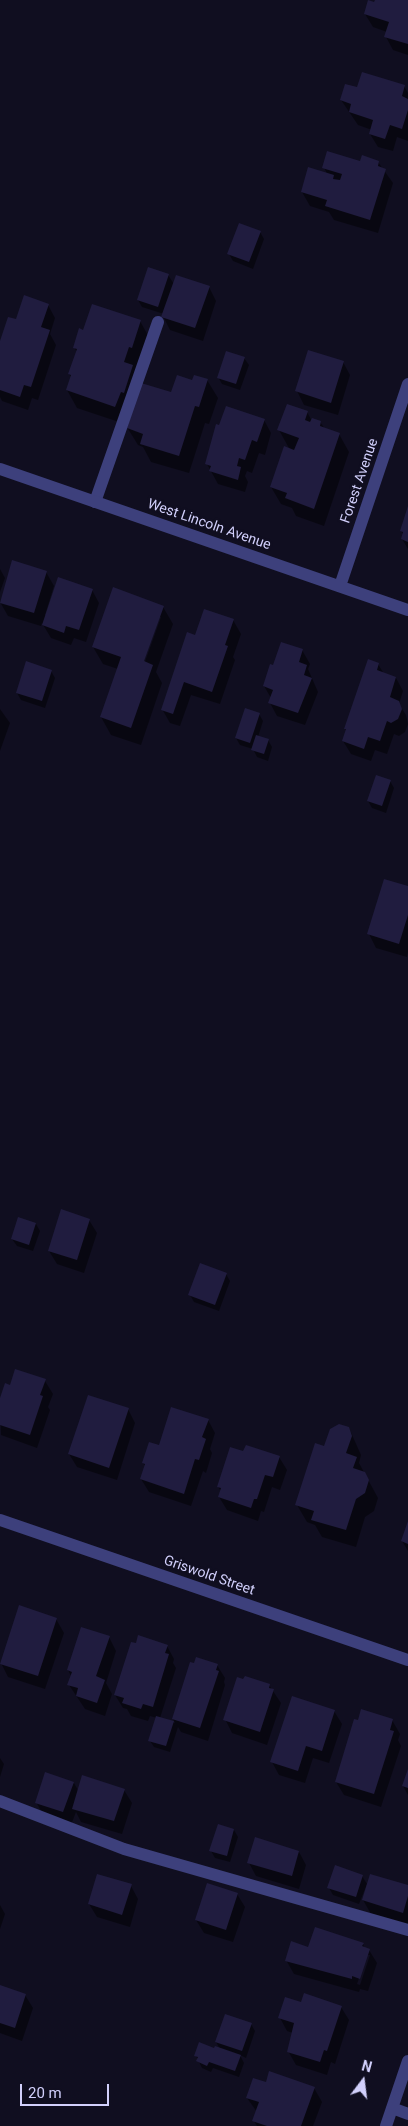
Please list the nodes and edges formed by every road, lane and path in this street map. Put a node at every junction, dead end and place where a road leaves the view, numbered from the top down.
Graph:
1 (158, 322) dead end
2 (408, 384) edge
3 (0, 469) edge
4 (95, 502) junction
5 (340, 586) junction
6 (408, 610) edge
7 (0, 1520) edge
8 (408, 1660) edge
9 (0, 1800) edge
10 (408, 1930) edge
11 (408, 2061) edge
12 (392, 2108) junction
13 (408, 2114) edge
14 (386, 2126) edge

1 - 4 street
2 - 5 street, Forest Avenue
3 - 4 street, West Lincoln Avenue
4 - 5 street, West Lincoln Avenue
5 - 6 street, West Lincoln Avenue
7 - 8 street, Griswold Street
9 - 10 street
11 - 12 street
12 - 13 street
12 - 14 street

